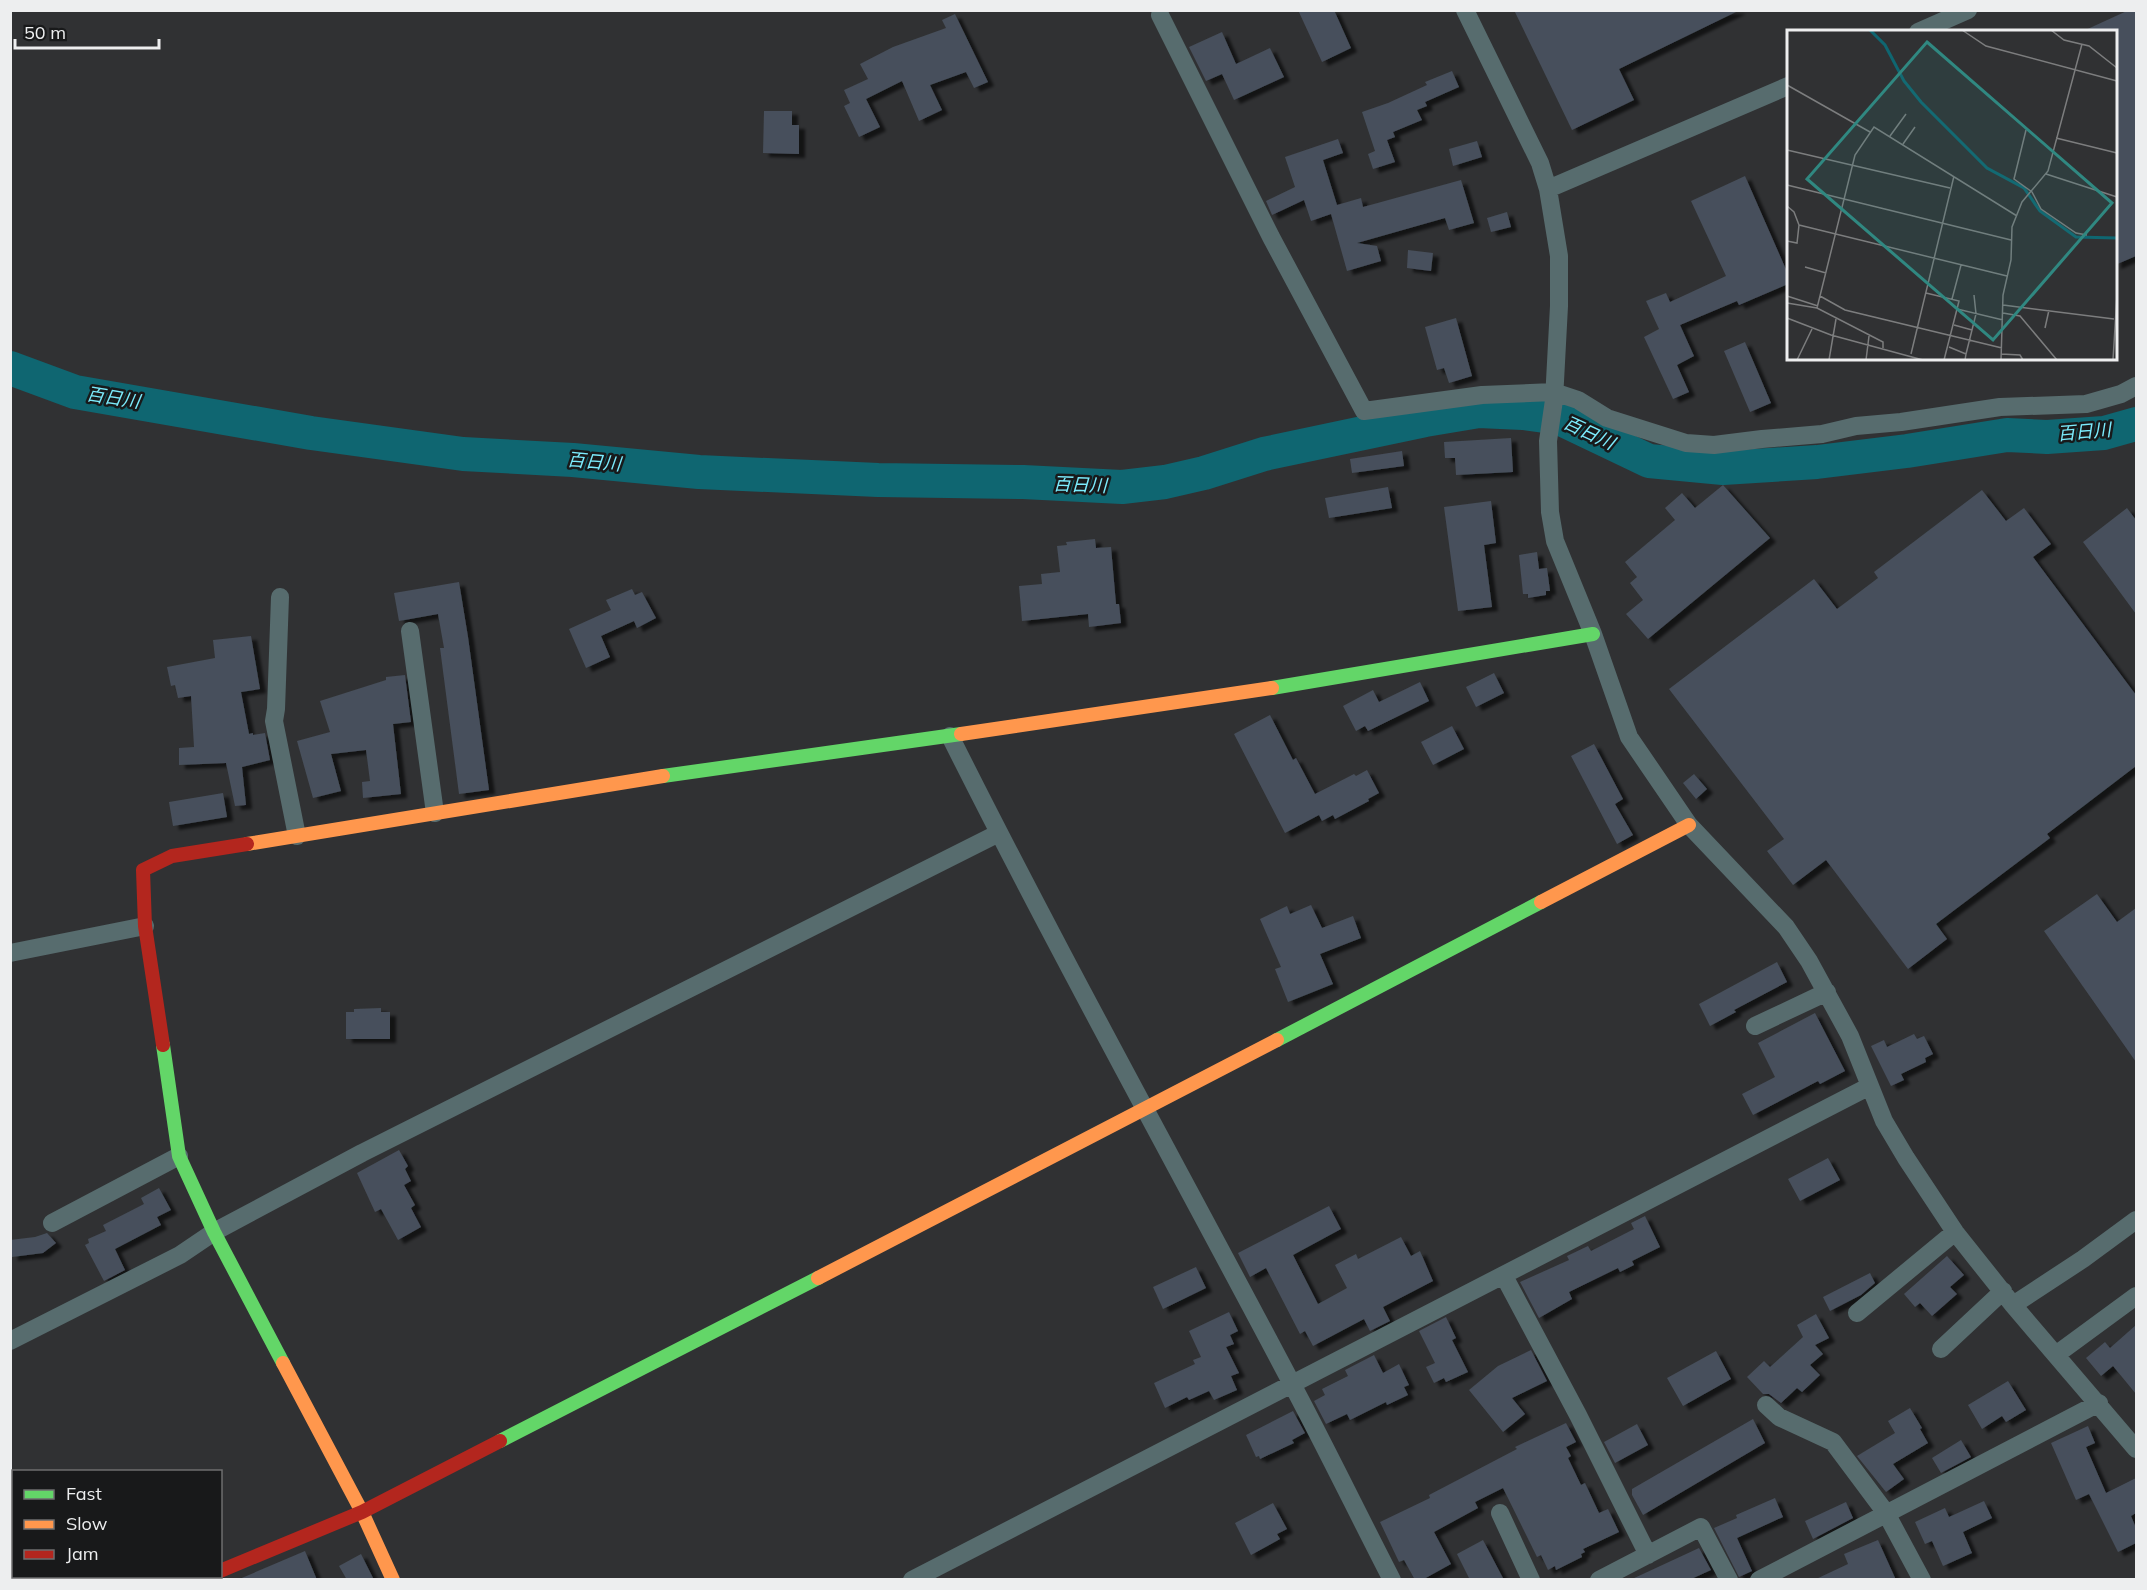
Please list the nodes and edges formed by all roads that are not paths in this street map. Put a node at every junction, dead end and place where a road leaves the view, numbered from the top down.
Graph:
1 (1465, 10) edge
2 (1968, 10) edge
3 (1160, 15) dead end
4 (1923, 30) edge
5 (1787, 86) edge
6 (1548, 189) junction
7 (2136, 386) edge
8 (1554, 396) junction
9 (280, 597) dead end
10 (410, 631) dead end
11 (1593, 634) junction
12 (950, 736) junction
13 (435, 813) junction
14 (1689, 825) junction
15 (999, 833) junction
16 (297, 836) junction
17 (145, 926) junction
18 (10, 953) edge
19 (1827, 992) junction
20 (1755, 1026) dead end
21 (1870, 1086) junction
22 (1144, 1110) junction
23 (179, 1156) junction
24 (2136, 1220) edge
25 (52, 1223) dead end
26 (214, 1232) junction
27 (1955, 1232) junction
28 (1504, 1275) junction
29 (2136, 1296) edge
30 (2008, 1298) junction
31 (1857, 1313) dead end
32 (10, 1341) edge
33 (1941, 1349) dead end
34 (2056, 1354) junction
35 (1292, 1384) junction
36 (2098, 1403) junction
37 (1766, 1406) dead end
38 (2136, 1449) edge
39 (362, 1512) junction
40 (1500, 1513) dead end
41 (1887, 1513) junction
42 (1648, 1555) junction
43 (222, 1570) edge
44 (393, 1580) edge
45 (912, 1580) edge
46 (1392, 1580) edge
47 (1532, 1580) edge
48 (1599, 1580) edge
49 (1729, 1580) edge
50 (1759, 1580) edge
51 (1922, 1580) edge

1 - 6 street
2 - 4 street
3 - 8 street
5 - 6 street
6 - 8 street
7 - 8 street
8 - 11 street
9 - 16 street
10 - 13 street
11 - 12 street
11 - 14 street
12 - 13 street
12 - 15 street
13 - 16 street
14 - 19 street
14 - 22 street
15 - 22 street
15 - 26 street
16 - 17 street
17 - 18 street
17 - 23 street
19 - 20 street
19 - 21 street
21 - 27 street
21 - 28 street
22 - 35 street
22 - 39 street
23 - 25 street
23 - 26 street
24 - 30 street
26 - 32 street
26 - 39 street
27 - 30 street
27 - 31 street
28 - 35 street
28 - 42 street
29 - 34 street
30 - 33 street
30 - 34 street
34 - 36 street
35 - 45 street
35 - 46 street
36 - 38 street
36 - 41 street
37 - 41 street
39 - 43 street
39 - 44 street
40 - 47 street
41 - 50 street
41 - 51 street
42 - 48 street
42 - 49 street

